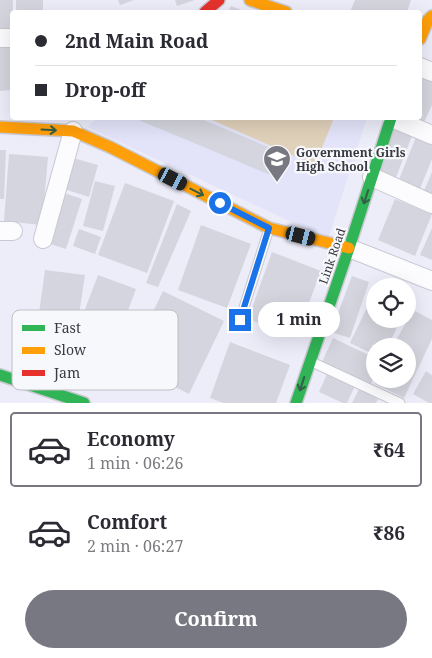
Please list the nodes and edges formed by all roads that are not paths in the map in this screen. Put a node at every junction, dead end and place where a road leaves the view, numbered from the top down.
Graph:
1 (219, 0) edge
2 (250, 0) edge
3 (207, 10) edge
4 (280, 10) edge
5 (431, 19) edge
6 (422, 36) edge
7 (390, 120) edge
8 (396, 120) edge
9 (0, 127) edge
10 (78, 127) junction
11 (432, 135) edge
12 (372, 177) junction
13 (432, 204) edge
14 (269, 228) junction
15 (43, 239) dead end
16 (349, 248) junction
17 (432, 281) edge
18 (240, 320) dead end
19 (309, 361) junction
20 (0, 375) edge
21 (12, 379) edge
22 (45, 390) edge
23 (84, 403) edge
24 (296, 403) edge
25 (400, 403) edge

1 - 3 street
2 - 4 street
5 - 6 street
7 - 12 street, Link Road
8 - 11 street
9 -> 10 street
10 -> 14 street
10 - 15 street
12 - 13 street
12 -> 16 street, Link Road
14 - 16 street
14 - 18 lane
16 - 17 street
16 - 19 street, Link Road
19 -> 24 street, Link Road
19 - 25 lane
20 - 21 street
22 - 23 street

